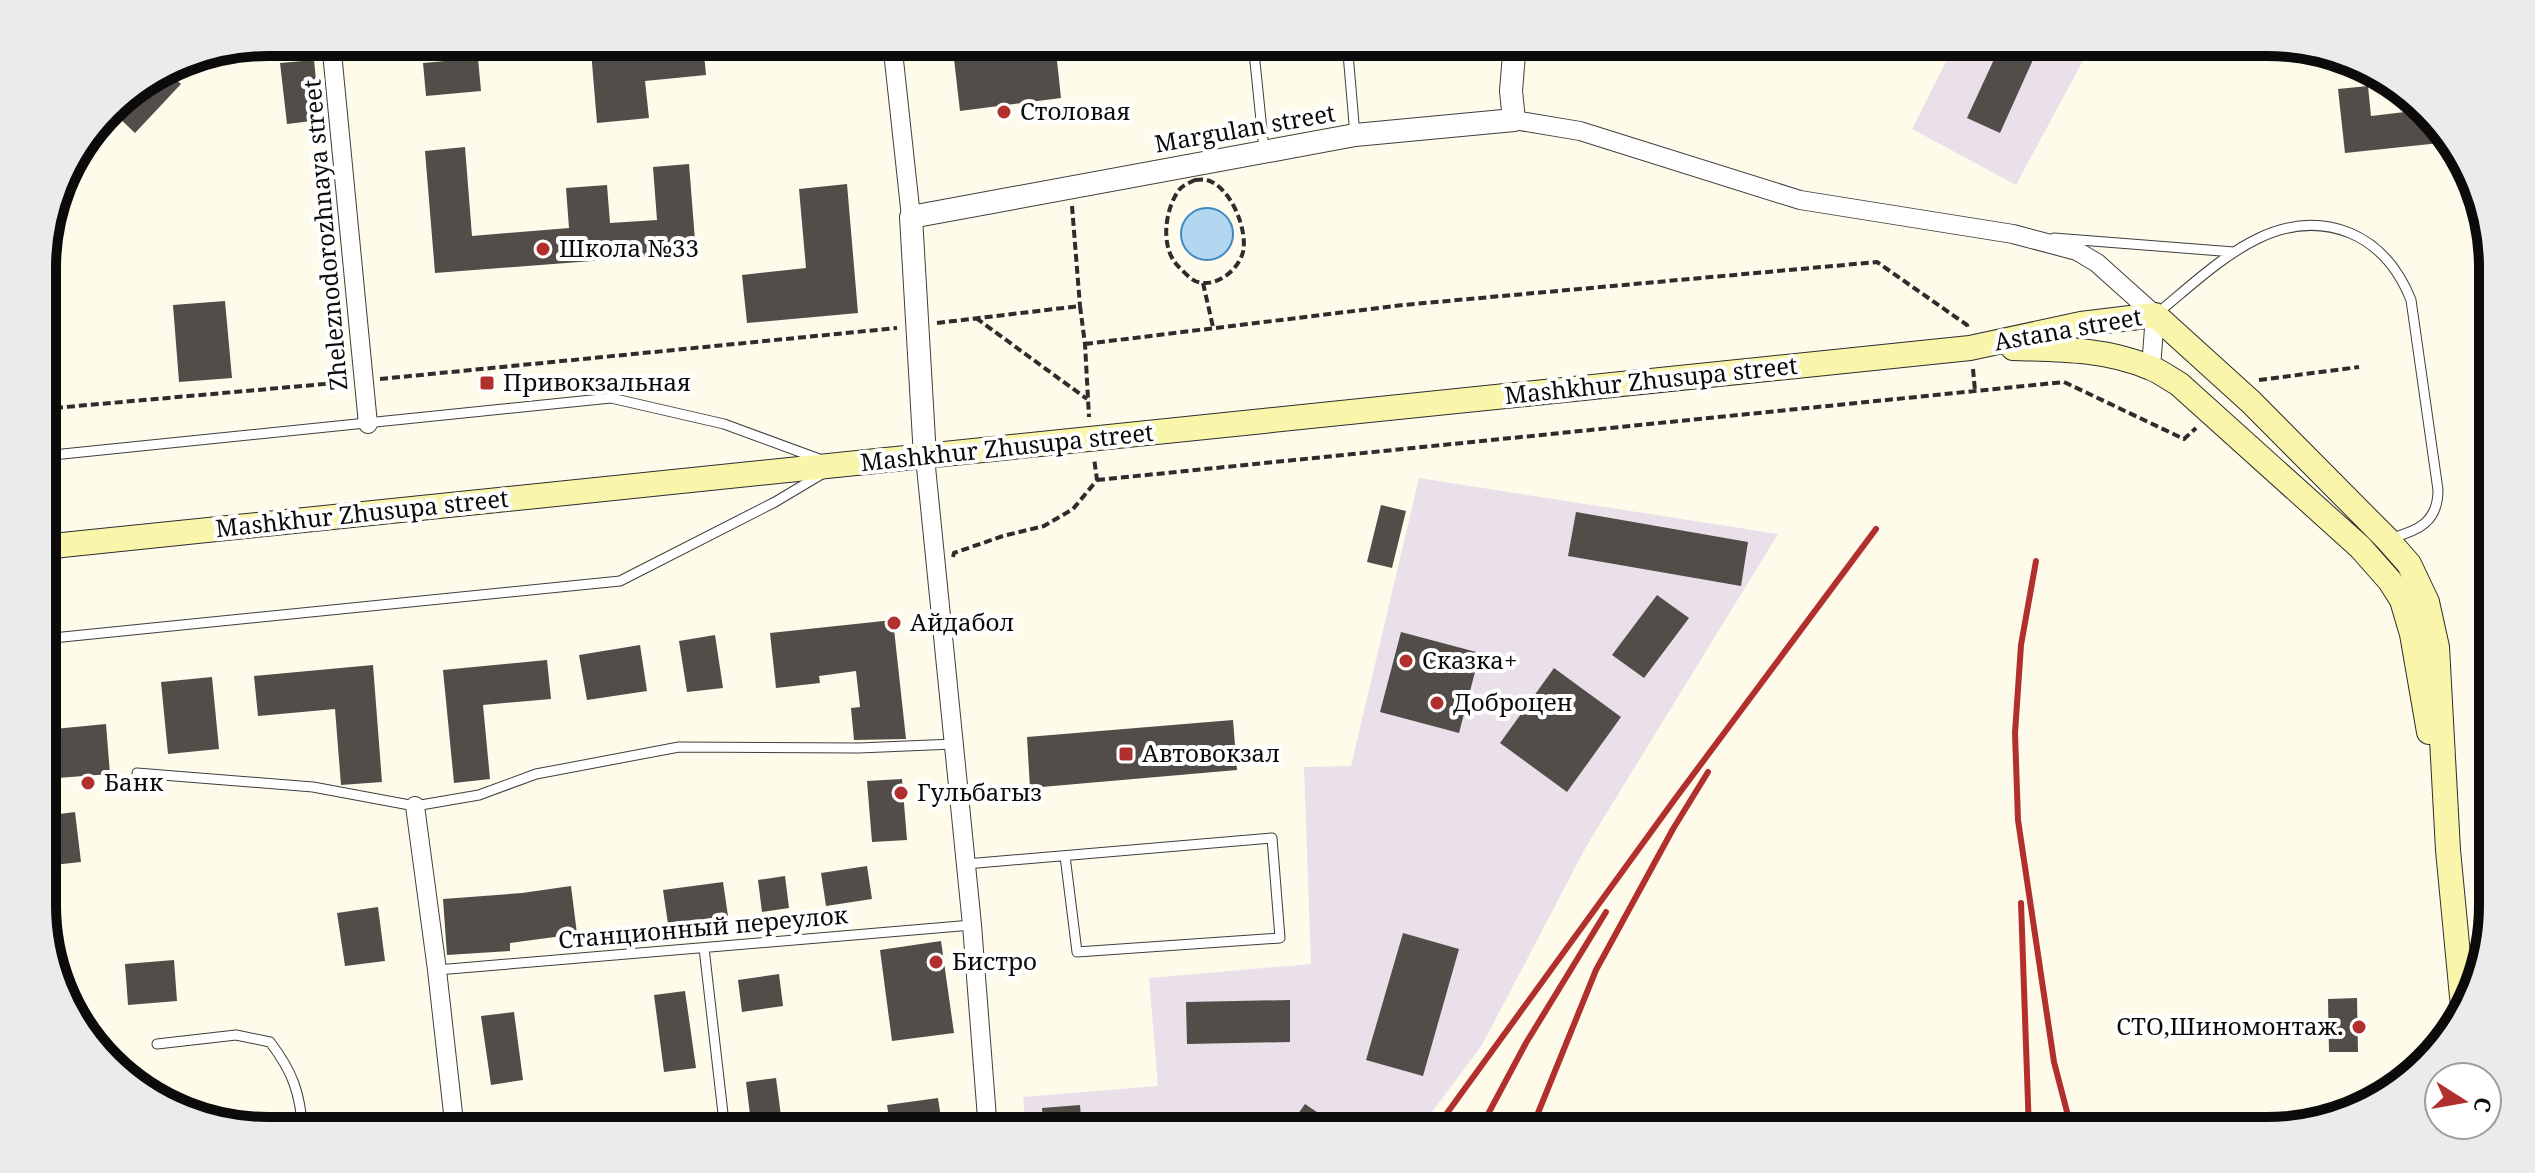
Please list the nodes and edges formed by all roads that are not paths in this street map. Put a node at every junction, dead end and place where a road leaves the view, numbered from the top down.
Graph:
1 (332, 56) edge
2 (894, 56) edge
3 (1254, 56) edge
4 (1348, 56) edge
5 (1514, 56) edge
6 (1514, 120) junction
7 (1355, 135) junction
8 (1264, 152) junction
9 (911, 217) junction
10 (2013, 234) junction
11 (2234, 252) junction
12 (2155, 315) junction
13 (1970, 348) junction
14 (2151, 368) junction
15 (368, 424) junction
16 (56, 455) edge
17 (925, 457) junction
18 (836, 465) junction
19 (2387, 539) junction
20 (56, 546) edge
21 (2360, 547) junction
22 (56, 638) edge
23 (954, 744) junction
24 (137, 773) dead end
25 (415, 806) junction
26 (2448, 850) junction
27 (1065, 856) junction
28 (966, 864) junction
29 (972, 925) junction
30 (704, 948) junction
31 (437, 970) junction
32 (2461, 989) edge
33 (157, 1044) dead end
34 (301, 1117) edge
35 (453, 1117) edge
36 (723, 1117) edge
37 (987, 1117) edge

1 - 15 street, Zheleznodorozhnaya street
2 - 9 street
3 - 8 lane
4 - 7 lane
5 - 6 street
6 - 7 street, Margulan street
6 - 10 street
7 - 8 street, Margulan street
8 - 9 street, Margulan street
9 - 17 street
10 - 11 lane
10 - 12 street
11 - 12 lane
11 - 19 lane
12 - 13 main road, Astana street
12 - 14 street
12 - 19 main road, Astana street
13 - 14 main road, Astana street
13 - 17 main road, Mashkhur Zhusupa street
14 - 21 main road, Astana street
15 - 16 lane
15 - 18 lane
17 - 18 main road, Mashkhur Zhusupa street
17 - 23 street
18 - 20 main road, Mashkhur Zhusupa street
18 - 22 lane
19 - 21 lane
19 - 26 main road, Astana street
21 - 26 main road, Astana street
23 - 25 lane
23 - 28 street
24 - 25 lane
25 - 31 street
26 - 32 main road, Astana street
27 - 27 lane
27 - 28 lane
28 - 29 street
29 - 30 lane, Станционный переулок
29 - 37 street
30 - 31 lane, Станционный переулок
30 - 36 lane
31 - 35 street
33 - 34 lane

